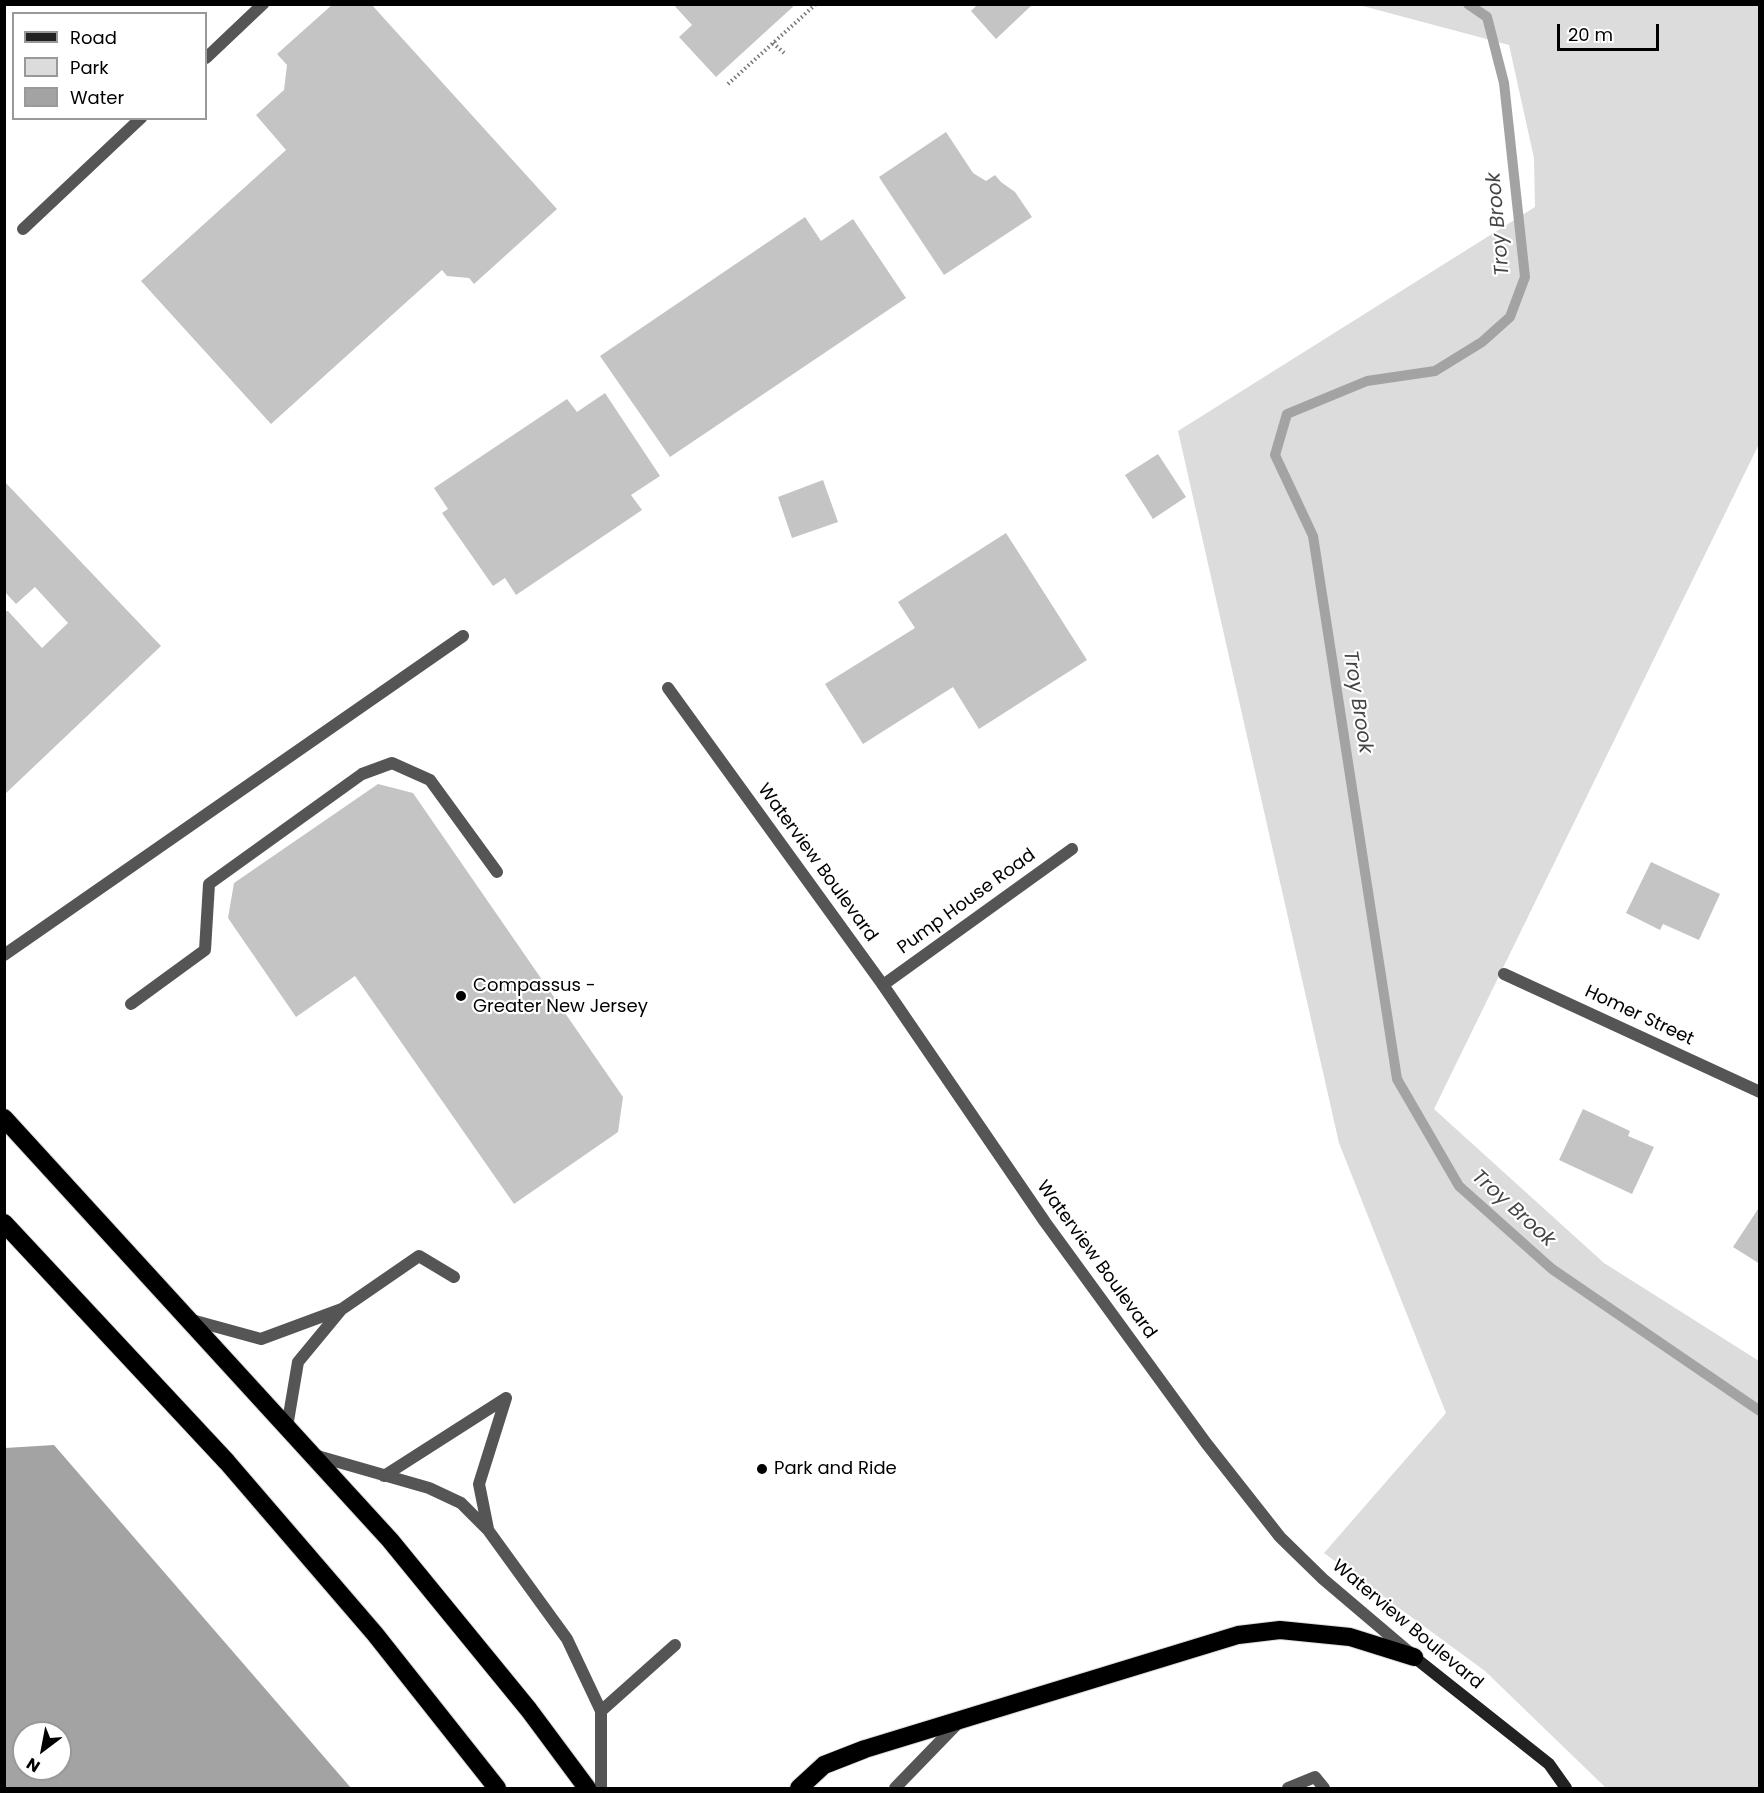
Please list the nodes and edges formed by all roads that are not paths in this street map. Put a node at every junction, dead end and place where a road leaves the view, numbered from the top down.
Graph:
1 (263, 4) edge
2 (207, 57) edge
3 (139, 120) edge
4 (23, 229) dead end
5 (463, 636) dead end
6 (668, 688) dead end
7 (1072, 849) dead end
8 (497, 872) dead end
9 (4, 955) edge
10 (1504, 974) dead end
11 (883, 985) junction
12 (131, 1004) dead end
13 (1760, 1092) edge
14 (4, 1118) edge
15 (4, 1223) edge
16 (454, 1277) dead end
17 (342, 1309) junction
18 (187, 1318) junction
19 (286, 1427) junction
20 (312, 1454) junction
21 (384, 1476) junction
22 (488, 1530) junction
23 (675, 1645) dead end
24 (1414, 1657) junction
25 (601, 1711) junction
26 (962, 1719) junction
27 (497, 1788) edge
28 (586, 1788) edge
29 (601, 1788) edge
30 (799, 1788) edge
31 (895, 1788) edge
32 (1288, 1788) edge
33 (1324, 1788) edge
34 (1566, 1788) edge

1 - 2 street
3 - 4 street
5 - 9 street
6 - 11 street, Waterview Boulevard
7 - 11 street, Pump House Road
8 - 12 street
10 - 13 street, Homer Street
11 - 24 street, Waterview Boulevard
14 - 18 highway
15 - 27 highway
16 - 17 street
17 - 18 street
17 - 19 street
18 - 19 highway
19 - 20 highway
20 - 21 street
20 - 28 highway
21 - 22 street
21 - 22 street
22 - 25 street
23 - 25 street
24 - 26 highway
24 - 34 street, Waterview Boulevard
25 - 29 street
26 - 30 highway
26 - 31 street
32 - 33 street

